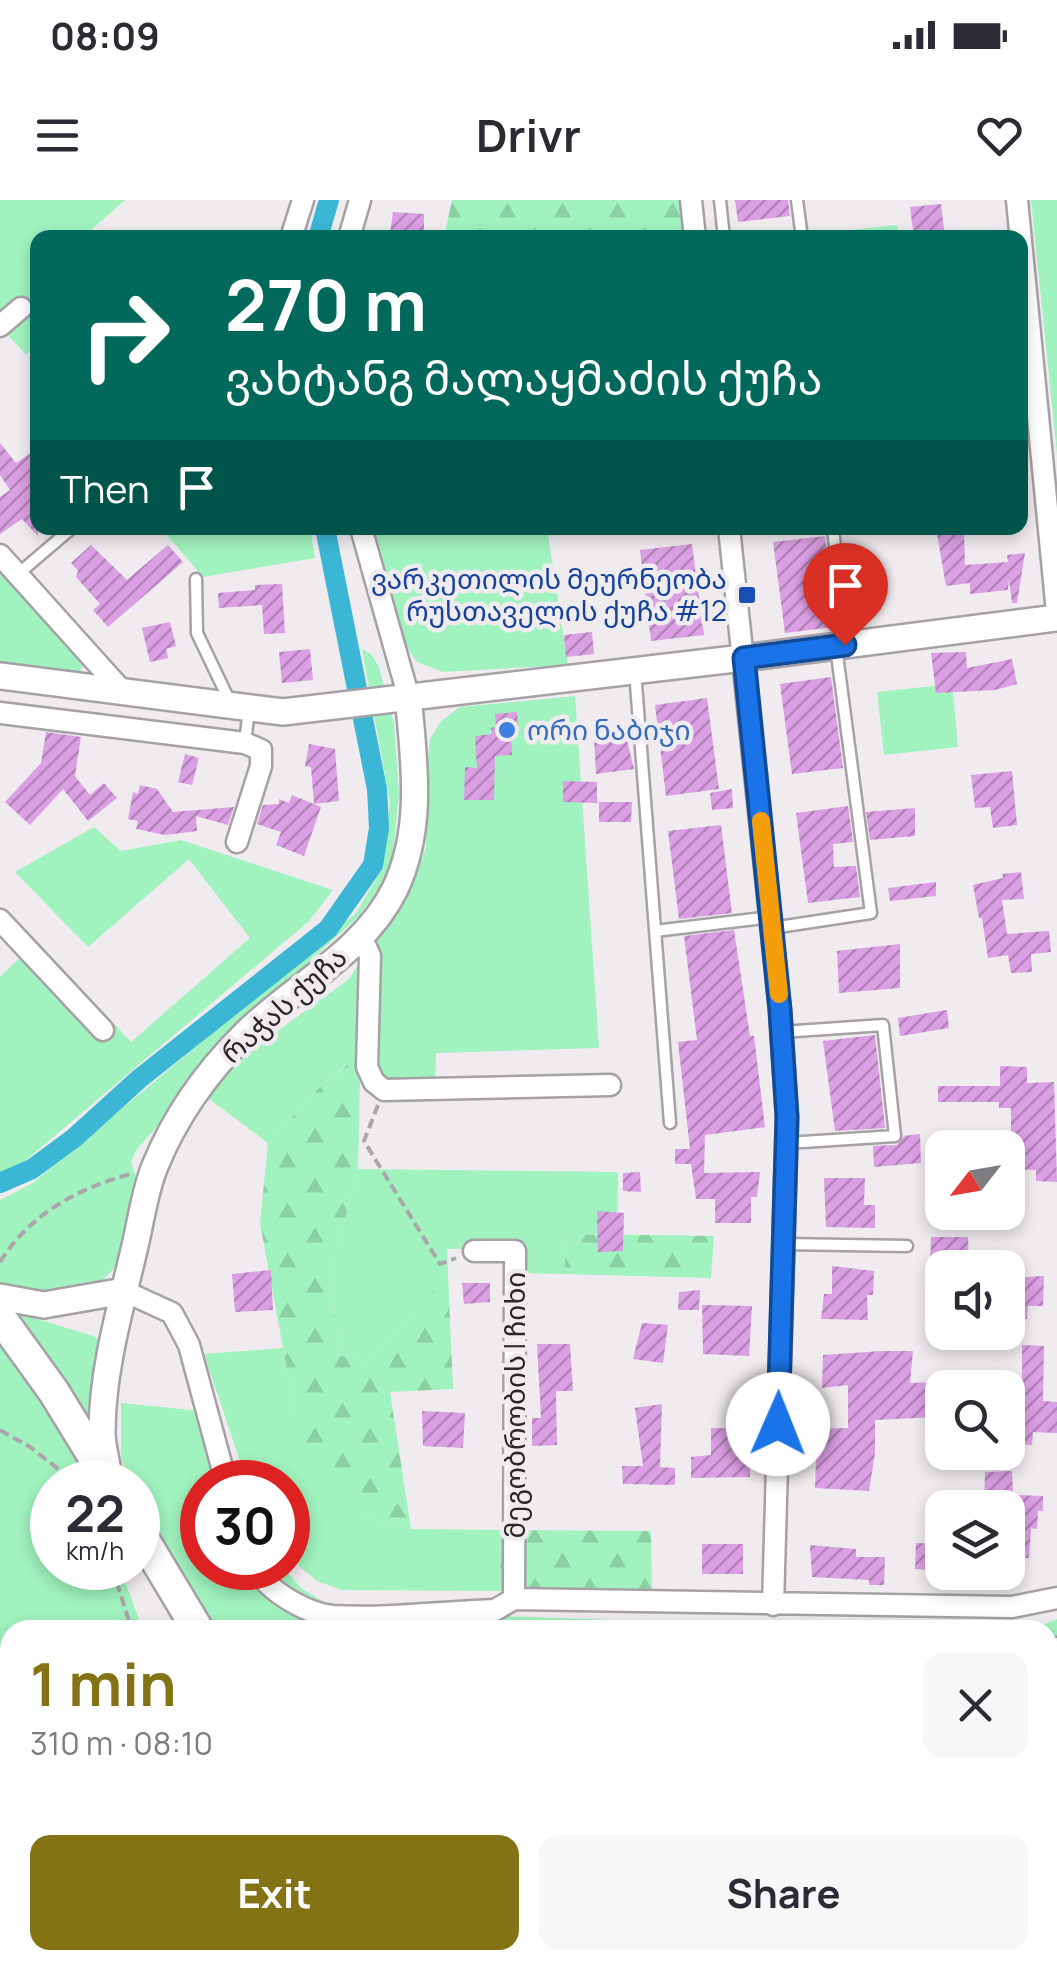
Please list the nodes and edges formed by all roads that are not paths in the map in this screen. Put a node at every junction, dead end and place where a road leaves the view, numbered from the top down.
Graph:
1 (303, 200) edge
2 (360, 200) edge
3 (691, 200) edge
4 (720, 200) edge
5 (798, 200) edge
6 (1016, 200) edge
7 (293, 230) edge
8 (351, 230) edge
9 (694, 230) edge
10 (723, 230) edge
11 (801, 230) edge
12 (1019, 230) edge
13 (21, 308) dead end
14 (1028, 321) edge
15 (0, 326) edge
16 (64, 535) edge
17 (363, 535) edge
18 (729, 535) edge
19 (833, 535) edge
20 (0, 555) edge
21 (18, 574) junction
22 (196, 579) dead end
23 (1057, 614) edge
24 (841, 646) junction
25 (744, 658) junction
26 (635, 670) junction
27 (0, 676) edge
28 (124, 693) junction
29 (399, 696) junction
30 (241, 708) junction
31 (0, 713) edge
32 (246, 743) junction
33 (237, 842) dead end
34 (0, 920) edge
35 (771, 923) junction
36 (655, 931) junction
37 (357, 939) junction
38 (103, 1030) dead end
39 (782, 1032) junction
40 (610, 1085) dead end
41 (670, 1123) dead end
42 (786, 1144) junction
43 (782, 1244) junction
44 (907, 1246) dead end
45 (474, 1251) road end
46 (124, 1291) junction
47 (0, 1297) edge
48 (0, 1317) edge
49 (96, 1460) edge
50 (106, 1460) edge
51 (220, 1460) edge
52 (160, 1567) edge
53 (278, 1590) edge
54 (1057, 1598) edge
55 (514, 1599) junction
56 (774, 1605) junction
57 (192, 1620) edge
58 (325, 1620) edge
59 (368, 1620) edge

1 - 7 street
2 - 8 street
3 - 9 street
4 - 10 lane
5 - 11 lane
6 - 12 street
13 - 15 street
14 - 23 street
16 - 21 lane
17 - 29 street, რაჭას ქუჩა
18 - 25 street
19 - 24 lane
20 - 21 street
21 - 28 street
22 - 30 lane
23 - 24 street
24 - 25 street
24 - 35 lane
25 - 26 street
25 - 35 street
26 - 29 street
26 - 36 lane
27 - 28 street
28 - 30 street
29 - 30 street
29 - 37 street, რაჭას ქუჩა
30 - 32 lane
31 - 32 street
32 - 33 street
34 - 38 street
35 - 36 lane
35 - 39 street
36 - 41 lane
37 - 40 street
37 - 46 street, რაჭას ქუჩა
39 - 42 street
39 - 42 lane
42 - 43 street
43 - 44 lane
43 - 56 street
45 - 55 street, მეგობრობის I ჩიხი
46 - 47 street
46 - 50 street, რაჭას ქუჩა
46 - 51 street
48 - 49 main road
52 - 57 main road
53 - 58 street
54 - 56 street
55 - 56 street
55 - 59 street

